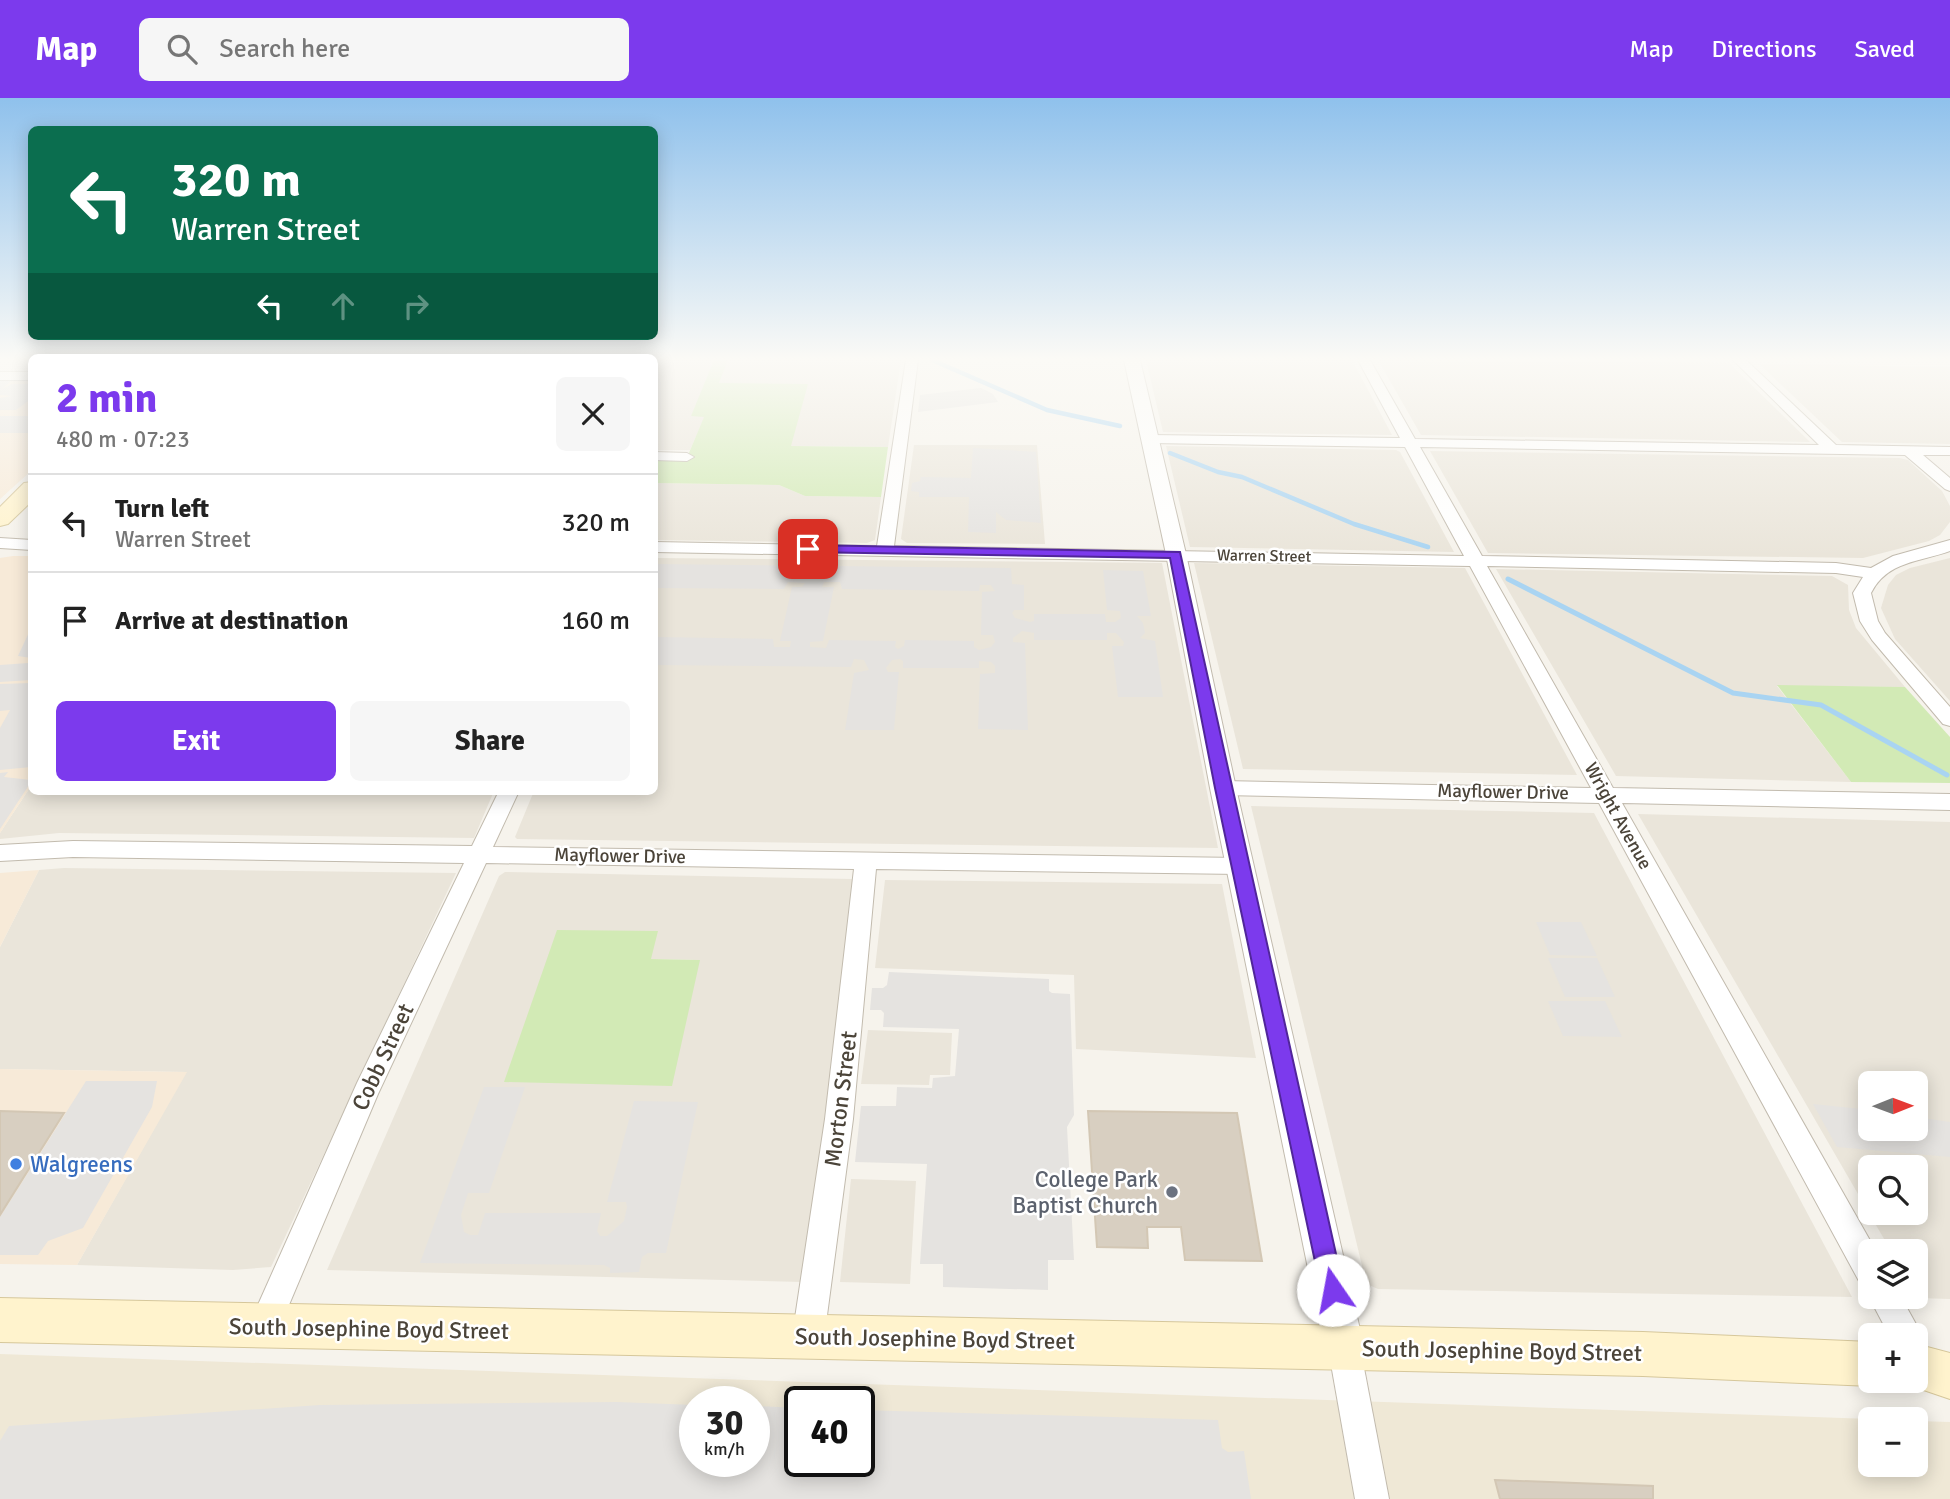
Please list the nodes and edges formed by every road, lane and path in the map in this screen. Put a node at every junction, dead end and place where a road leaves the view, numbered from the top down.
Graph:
1 (903, 425) edge
2 (1147, 425) edge
3 (1400, 425) edge
4 (1807, 425) edge
5 (1150, 439) junction
6 (1410, 443) junction
7 (1832, 449) junction
8 (1908, 450) junction
9 (1950, 451) edge
10 (658, 456) edge
11 (687, 457) dead end
12 (1950, 486) edge
13 (28, 492) edge
14 (0, 519) edge
15 (0, 544) edge
16 (28, 545) edge
17 (1950, 545) edge
18 (658, 547) edge
19 (885, 550) junction
20 (1176, 554) junction
21 (1476, 561) junction
22 (1872, 573) junction
23 (1950, 719) edge
24 (1223, 788) junction
25 (1606, 794) junction
26 (507, 795) edge
27 (1950, 802) edge
28 (0, 853) edge
29 (479, 855) junction
30 (866, 859) junction
31 (1240, 866) junction
32 (1858, 1249) edge
33 (0, 1320) edge
34 (264, 1327) junction
35 (808, 1338) junction
36 (1344, 1347) junction
37 (1858, 1363) edge
38 (1372, 1499) edge

1 - 19 street
2 - 5 street
3 - 6 street, Wright Avenue
4 - 7 street
5 - 6 street
5 - 20 street
6 - 7 street
6 - 21 street, Wright Avenue
7 - 8 street
8 - 9 street
8 - 12 street
10 - 11 street
13 - 14 main road
15 - 16 street
17 - 22 street
18 - 19 street, Warren Street
19 - 20 street, Warren Street
20 - 21 street, Warren Street
20 - 24 street
21 - 22 street, Warren Street
21 - 25 street, Wright Avenue
22 - 23 street
24 - 25 street, Mayflower Drive
24 - 31 street
25 - 27 street, Mayflower Drive
25 - 32 street, Wright Avenue
26 - 29 street, Cobb Street
28 - 29 street, Mayflower Drive
29 - 30 street, Mayflower Drive
29 - 34 street, Cobb Street
30 - 31 street, Mayflower Drive
30 - 35 street, Morton Street
31 - 36 street
33 - 34 main road, South Josephine Boyd Street
34 - 35 main road, South Josephine Boyd Street
35 - 36 main road, South Josephine Boyd Street
36 - 37 main road, South Josephine Boyd Street
36 - 38 street

